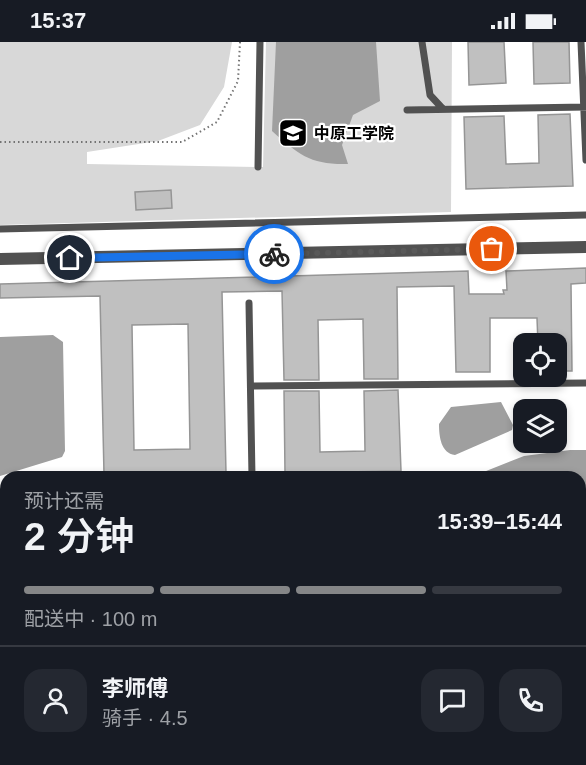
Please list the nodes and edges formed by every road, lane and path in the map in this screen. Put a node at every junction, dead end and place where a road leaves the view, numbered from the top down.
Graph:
1 (240, 42) edge
2 (260, 42) edge
3 (422, 42) edge
4 (581, 42) edge
5 (585, 107) edge
6 (443, 109) junction
7 (407, 110) dead end
8 (0, 142) edge
9 (586, 160) edge
10 (258, 167) dead end
11 (586, 215) edge
12 (0, 229) edge
13 (586, 247) edge
14 (0, 259) edge
15 (249, 303) dead end
16 (586, 383) edge
17 (250, 386) junction
18 (252, 471) edge

1 - 8 path
2 - 10 lane
3 - 6 lane
4 - 5 lane
5 - 6 lane
5 - 9 lane
6 - 7 lane
11 - 12 lane
13 - 14 street
15 - 17 lane
16 - 17 lane
17 - 18 lane

